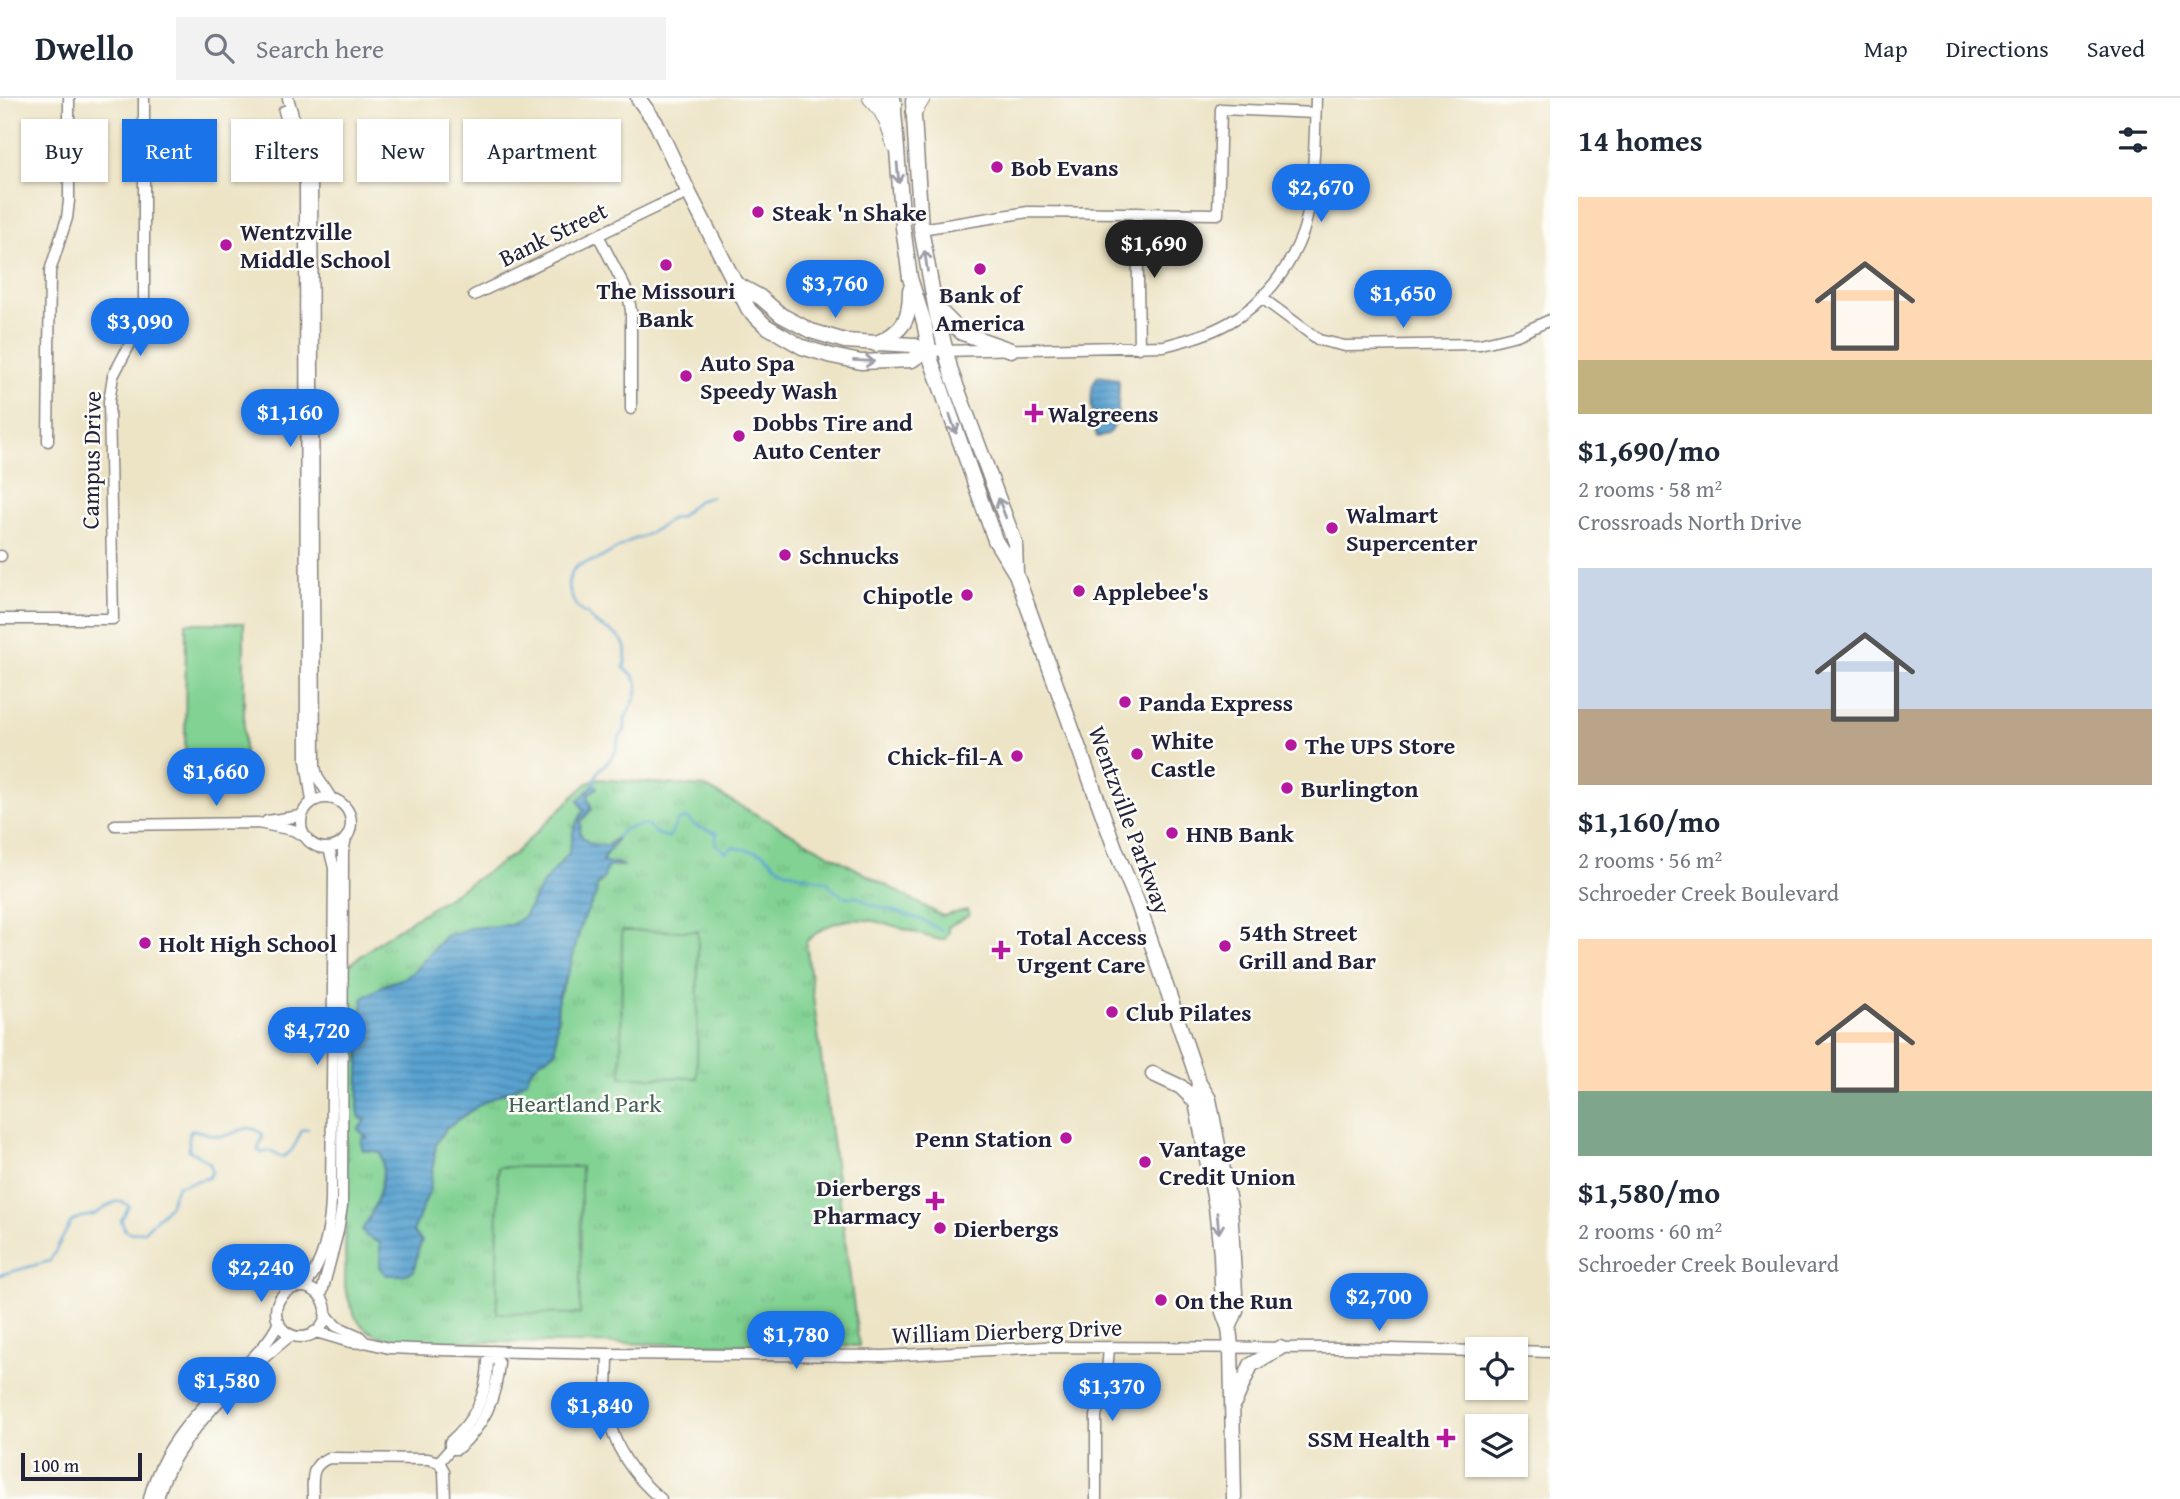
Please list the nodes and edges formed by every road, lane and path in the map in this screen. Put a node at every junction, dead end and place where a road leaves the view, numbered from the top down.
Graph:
1 (69, 98) edge
2 (144, 98) edge
3 (282, 98) edge
4 (288, 98) edge
5 (638, 98) edge
6 (871, 98) edge
7 (1316, 98) edge
8 (890, 100) edge
9 (916, 102) edge
10 (1315, 113) junction
11 (289, 119) edge
12 (292, 119) edge
13 (895, 145) junction
14 (305, 182) edge
15 (312, 182) edge
16 (689, 193) junction
17 (1137, 213) junction
18 (921, 229) junction
19 (598, 235) junction
20 (910, 278) junction
21 (738, 285) junction
22 (474, 296) dead end
23 (1262, 298) junction
24 (935, 306) junction
25 (755, 315) junction
26 (1550, 320) edge
27 (805, 328) junction
28 (872, 343) junction
29 (802, 347) junction
30 (1139, 348) junction
31 (1011, 350) junction
32 (935, 351) junction
33 (631, 409) dead end
34 (48, 441) dead end
35 (0, 619) edge
36 (331, 798) junction
37 (312, 801) junction
38 (304, 812) junction
39 (258, 823) junction
40 (116, 825) dead end
41 (306, 837) junction
42 (346, 838) junction
43 (329, 848) junction
44 (1153, 1074) dead end
45 (1199, 1083) junction
46 (1196, 1102) junction
47 (304, 1287) junction
48 (321, 1296) junction
49 (325, 1312) junction
50 (279, 1322) junction
51 (1229, 1328) junction
52 (314, 1332) junction
53 (291, 1335) junction
54 (365, 1342) junction
55 (1109, 1347) junction
56 (1231, 1347) junction
57 (1280, 1348) junction
58 (1465, 1351) edge
59 (1528, 1351) edge
60 (1550, 1352) edge
61 (493, 1354) junction
62 (608, 1354) junction
63 (1232, 1408) junction
64 (439, 1462) junction
65 (149, 1499) edge
66 (158, 1499) edge
67 (313, 1499) edge
68 (445, 1499) edge
69 (661, 1499) edge
70 (1096, 1499) edge
71 (1234, 1499) edge

1 - 34 street
2 - 35 street, Campus Drive
3 - 11 street
4 - 12 street
5 - 16 main road
6 - 13 highway
7 - 10 street
8 - 13 main road, Wentzville Parkway
9 - 18 main road, Wentzville Parkway
10 - 17 street
10 - 23 street
13 -> 20 main road, Wentzville Parkway
14 - 37 street
15 - 36 street
16 - 19 street, Bank Street
16 - 21 main road
17 - 18 street
17 - 30 street
24 -> 18 main road, Wentzville Parkway
19 - 22 street, Bank Street
19 - 33 street
20 - 28 main road
20 - 32 main road, Wentzville Parkway
21 - 25 main road
21 - 27 main road
23 - 26 street
23 - 30 street
24 - 31 main road
24 - 32 main road, Wentzville Parkway
25 - 27 main road
25 - 29 main road
27 - 28 main road
28 - 29 main road
28 - 32 main road
29 -> 32 main road
30 - 31 street
31 - 32 street
32 - 45 main road, Wentzville Parkway
36 - 37 street
36 - 42 street
37 - 38 street
38 - 39 street
38 - 41 street
39 - 40 street
39 - 41 street
41 - 43 street
42 - 43 street
42 - 48 street
43 - 47 street
44 - 46 main road
45 - 46 main road, Wentzville Parkway
45 - 51 main road, Wentzville Parkway
46 -> 51 main road, Wentzville Parkway
47 - 48 street
47 - 50 street
48 - 49 street
49 - 52 street
49 - 54 street, William Dierberg Drive
50 - 53 street
50 - 65 street
51 - 56 main road, Wentzville Parkway
52 - 53 street
52 - 54 street, William Dierberg Drive
53 - 66 street
54 - 61 street, William Dierberg Drive
55 - 56 street, William Dierberg Drive
55 - 62 street, William Dierberg Drive
55 - 70 street
56 - 57 street, William Dierberg Drive
56 - 63 main road, Wentzville Parkway
57 - 58 street, William Dierberg Drive
57 - 63 main road
59 - 60 street
61 - 62 street, William Dierberg Drive
61 - 64 street
62 - 69 street
63 - 71 main road, Wentzville Parkway
64 - 67 street
64 - 68 street

